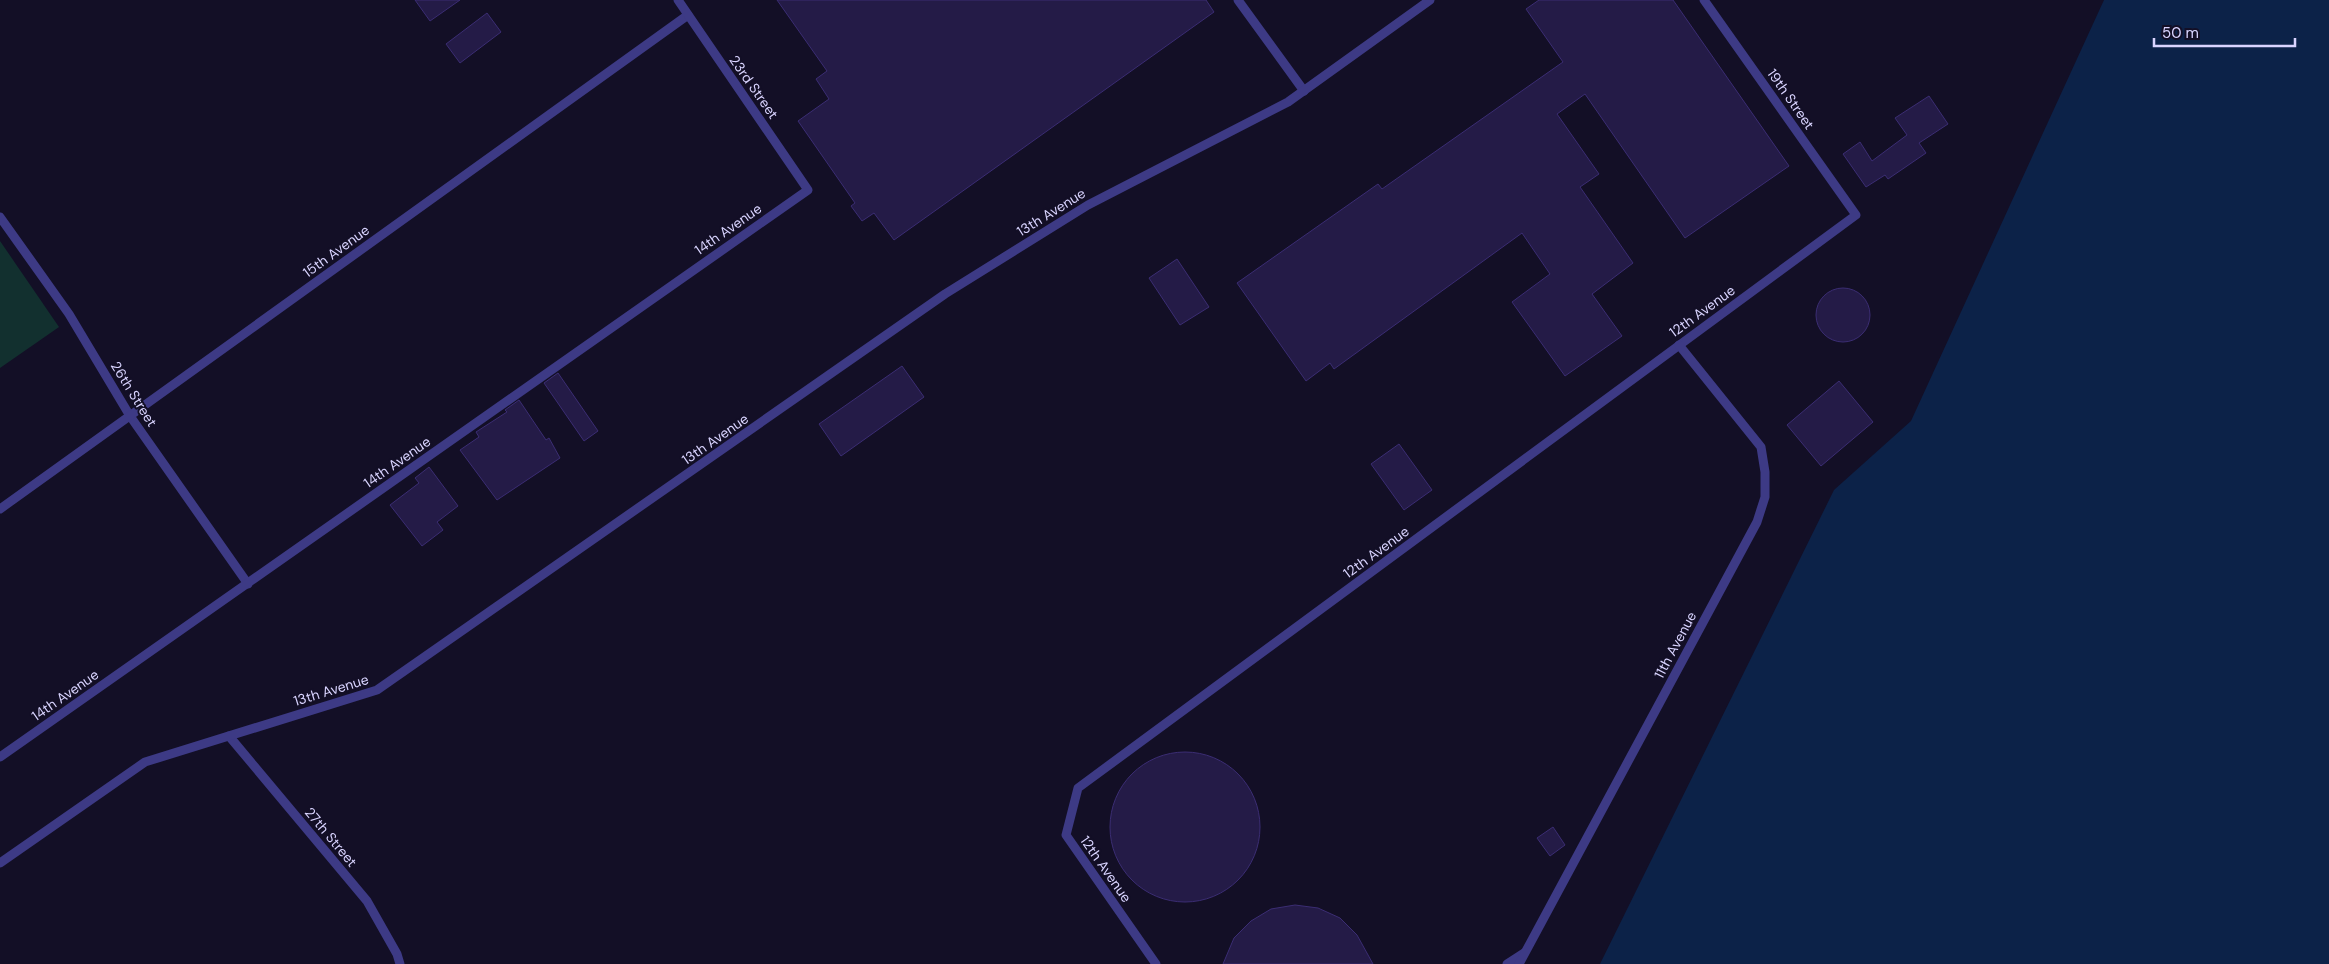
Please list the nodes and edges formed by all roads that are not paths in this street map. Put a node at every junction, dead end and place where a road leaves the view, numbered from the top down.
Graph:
1 (678, 0) edge
2 (1238, 0) edge
3 (1430, 0) edge
4 (1704, 0) edge
5 (688, 15) junction
6 (1304, 91) junction
7 (808, 190) joint
8 (1856, 215) joint
9 (0, 216) edge
10 (1679, 345) junction
11 (130, 416) junction
12 (0, 510) edge
13 (248, 584) junction
14 (229, 736) junction
15 (0, 757) edge
16 (0, 862) edge
17 (1526, 951) junction
18 (400, 964) edge
19 (1156, 964) edge
20 (1507, 964) edge
21 (1519, 964) edge

1 - 5 lane, 23rd Street
2 - 6 lane
3 - 6 lane, 13th Avenue
4 - 8 lane, 19th Street
5 - 7 lane, 23rd Street
5 - 11 lane, 15th Avenue
6 - 14 lane, 13th Avenue
7 - 13 lane, 14th Avenue
8 - 10 lane, 12th Avenue
9 - 11 lane, 26th Street
10 - 17 lane, 11th Avenue
10 - 19 lane, 12th Avenue
11 - 12 lane, 15th Avenue
11 - 13 lane, 26th Street
13 - 15 lane, 14th Avenue
14 - 16 lane, 13th Avenue
14 - 18 lane, 27th Street
17 - 20 lane
17 - 21 lane, 11th Avenue

